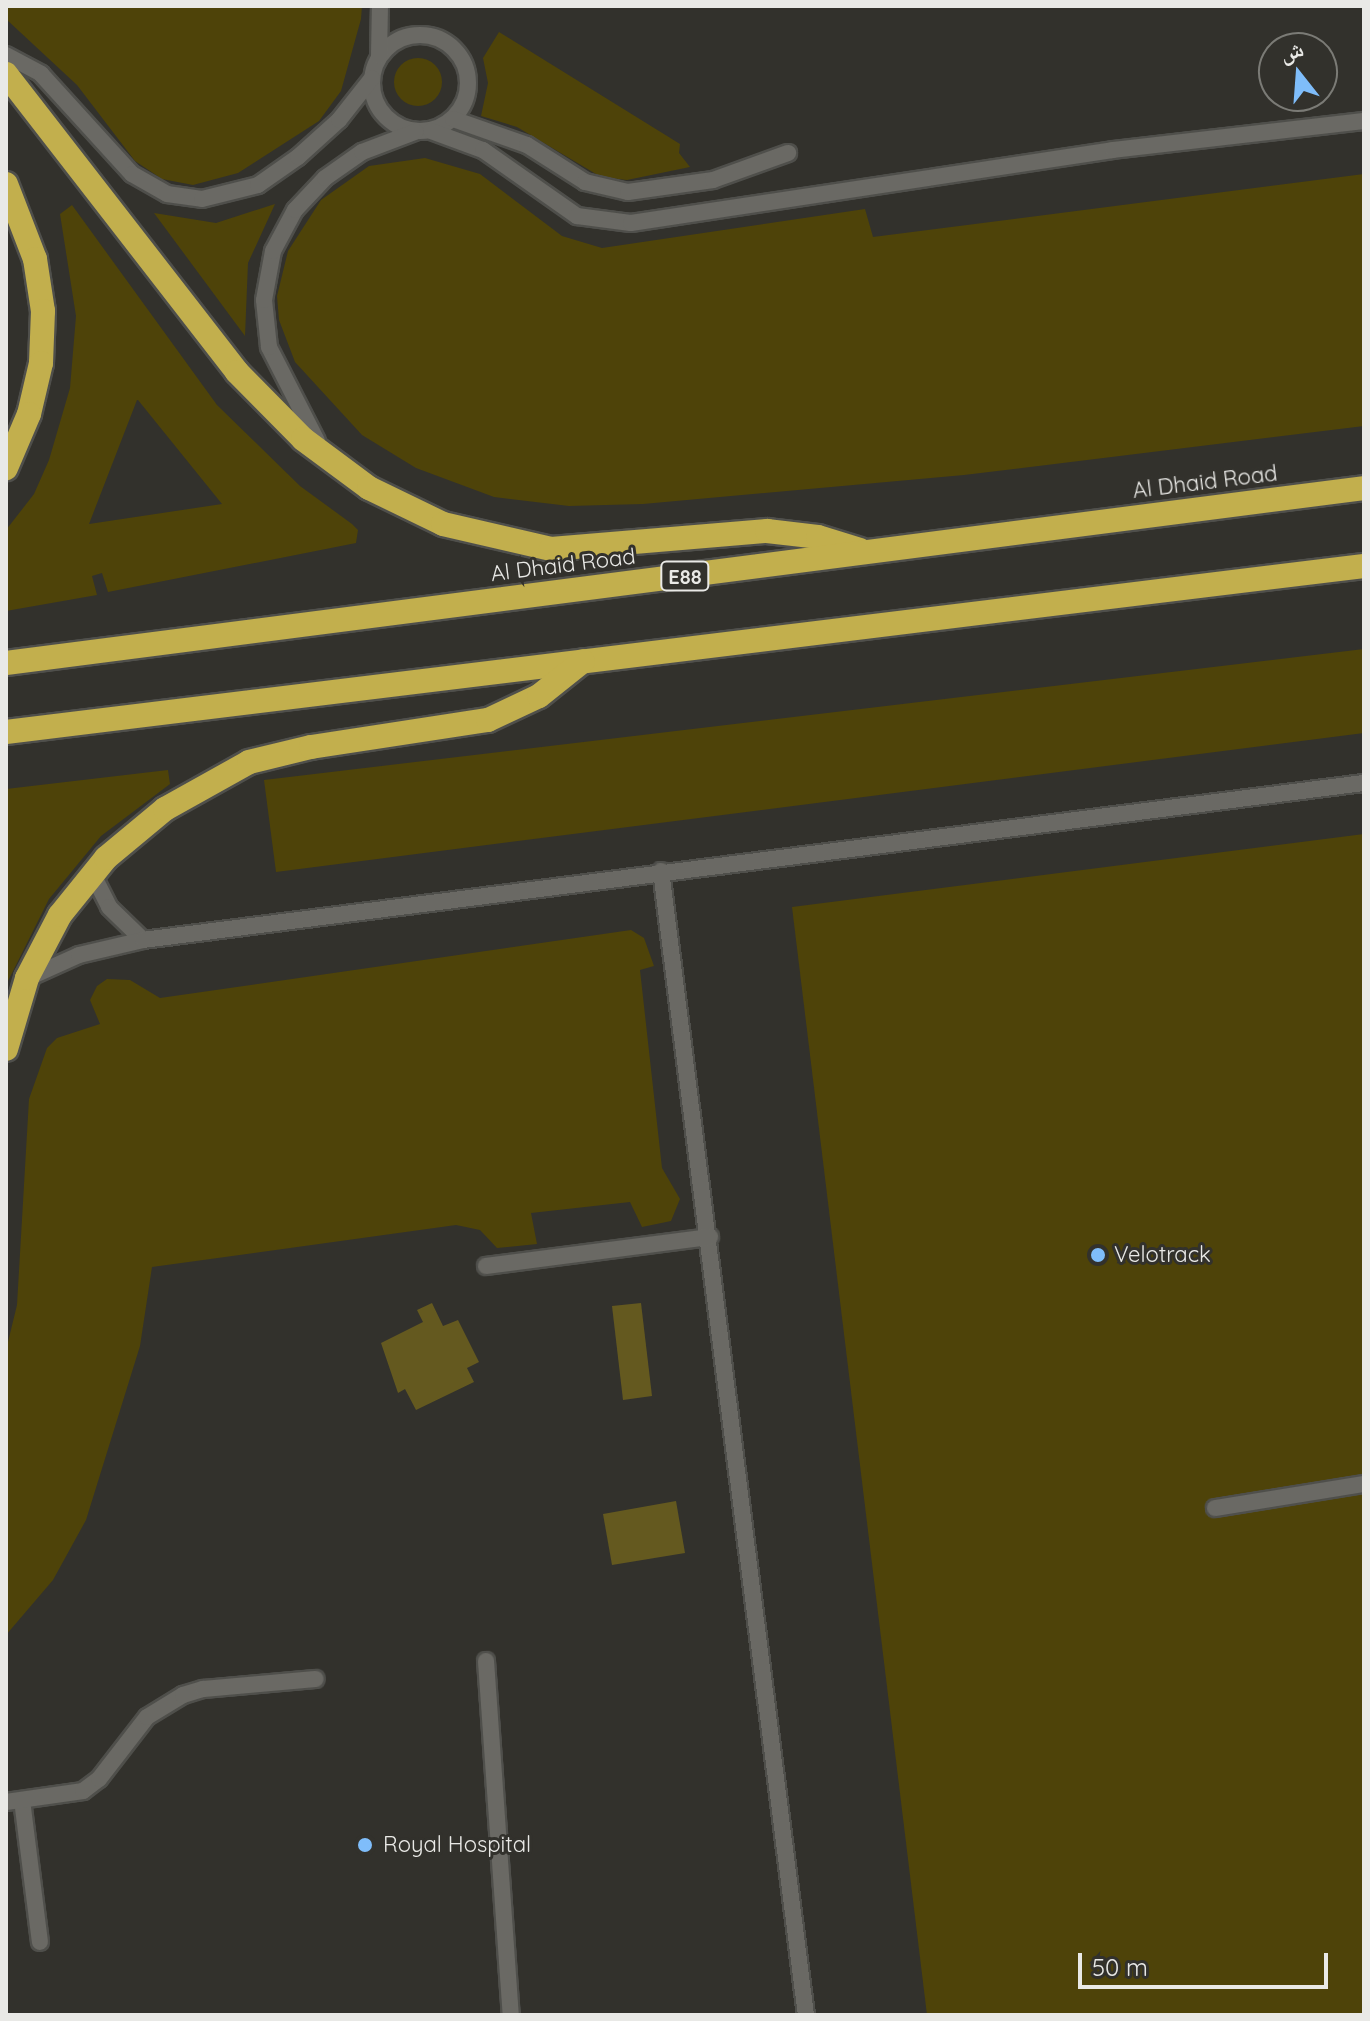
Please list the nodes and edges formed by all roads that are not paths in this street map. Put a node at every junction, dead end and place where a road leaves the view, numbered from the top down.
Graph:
1 (380, 6) edge
2 (6, 55) edge
3 (378, 58) junction
4 (6, 74) edge
5 (372, 78) junction
6 (453, 119) junction
7 (1364, 121) edge
8 (423, 131) junction
9 (788, 153) dead end
10 (6, 184) edge
11 (334, 465) junction
12 (6, 468) edge
13 (1364, 488) edge
14 (866, 553) junction
15 (1364, 566) edge
16 (583, 661) junction
17 (6, 663) edge
18 (6, 732) edge
19 (1364, 783) edge
20 (661, 871) junction
21 (92, 873) junction
22 (143, 940) junction
23 (27, 978) junction
24 (6, 1049) edge
25 (710, 1237) junction
26 (486, 1266) dead end
27 (1364, 1484) edge
28 (1215, 1508) dead end
29 (486, 1661) dead end
30 (316, 1679) dead end
31 (14, 1801) edge
32 (40, 1942) dead end
33 (511, 2015) edge
34 (806, 2015) edge

1 - 3 lane
2 - 5 lane
3 - 5 lane
3 - 6 lane
4 - 11 highway
5 - 8 lane
6 - 8 lane
6 - 9 lane
7 - 8 lane
8 - 11 lane
10 - 12 highway
11 - 14 highway
13 - 14 highway, Al Dhaid Road / E88
14 - 17 highway, Al Dhaid Road / E88
15 - 16 highway
16 - 18 highway
16 - 21 highway
19 - 20 lane
20 - 22 lane
20 - 25 lane
21 - 22 lane
21 - 23 highway
22 - 23 lane
23 - 24 highway
25 - 26 lane
25 - 34 lane
27 - 28 lane
29 - 33 lane
30 - 31 lane
31 - 32 lane

